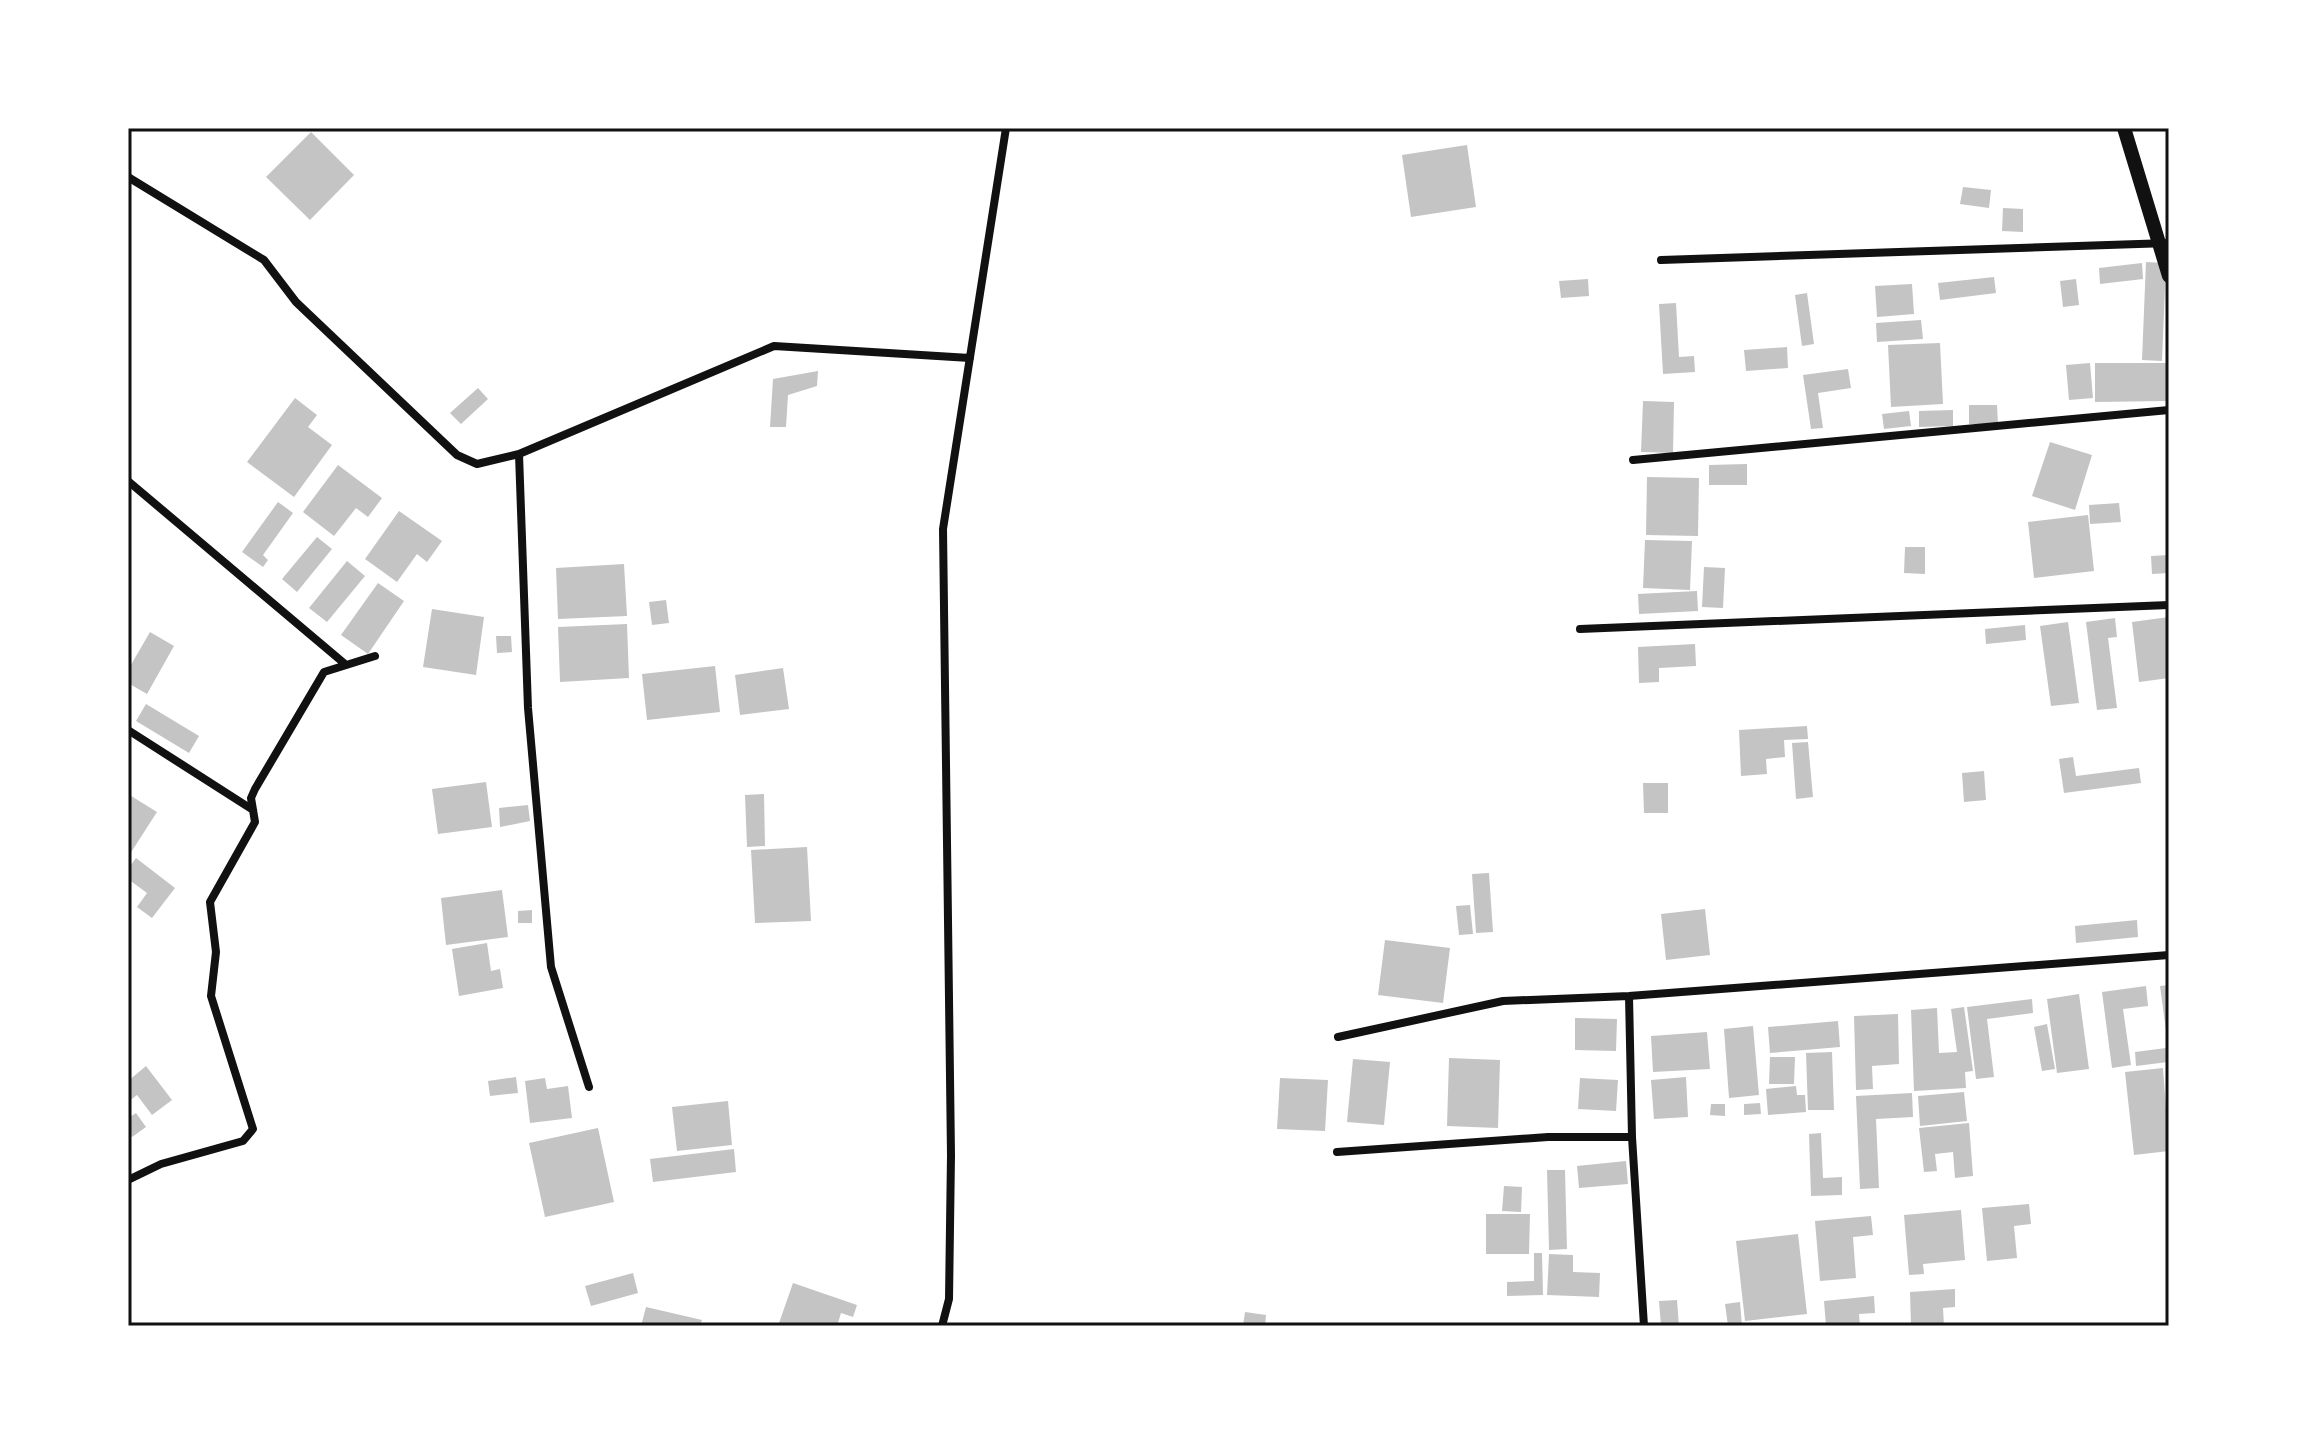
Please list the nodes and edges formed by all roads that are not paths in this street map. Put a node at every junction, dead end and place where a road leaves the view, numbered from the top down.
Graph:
1 (1006, 128) edge
2 (2124, 128) edge
3 (128, 177) edge
4 (2165, 243) edge
5 (1661, 260) dead end
6 (2169, 276) edge
7 (970, 358) junction
8 (2169, 410) edge
9 (519, 454) junction
10 (1633, 460) dead end
11 (128, 481) edge
12 (2169, 605) edge
13 (1580, 629) dead end
14 (375, 656) dead end
15 (345, 664) junction
16 (128, 730) edge
17 (253, 810) junction
18 (2169, 955) edge
19 (1629, 996) junction
20 (1338, 1037) dead end
21 (589, 1087) dead end
22 (1632, 1137) junction
23 (1337, 1152) dead end
24 (128, 1180) edge
25 (942, 1326) edge
26 (1644, 1326) edge

1 - 7 street
2 - 4 street
3 - 9 street
4 - 5 street
4 - 6 street
7 - 9 street
7 - 25 street
8 - 10 street
9 - 21 street
11 - 15 street
12 - 13 street
14 - 15 street
15 - 17 street
16 - 17 street
17 - 24 street
18 - 19 street
19 - 20 street
19 - 22 street
22 - 23 street
22 - 26 street

